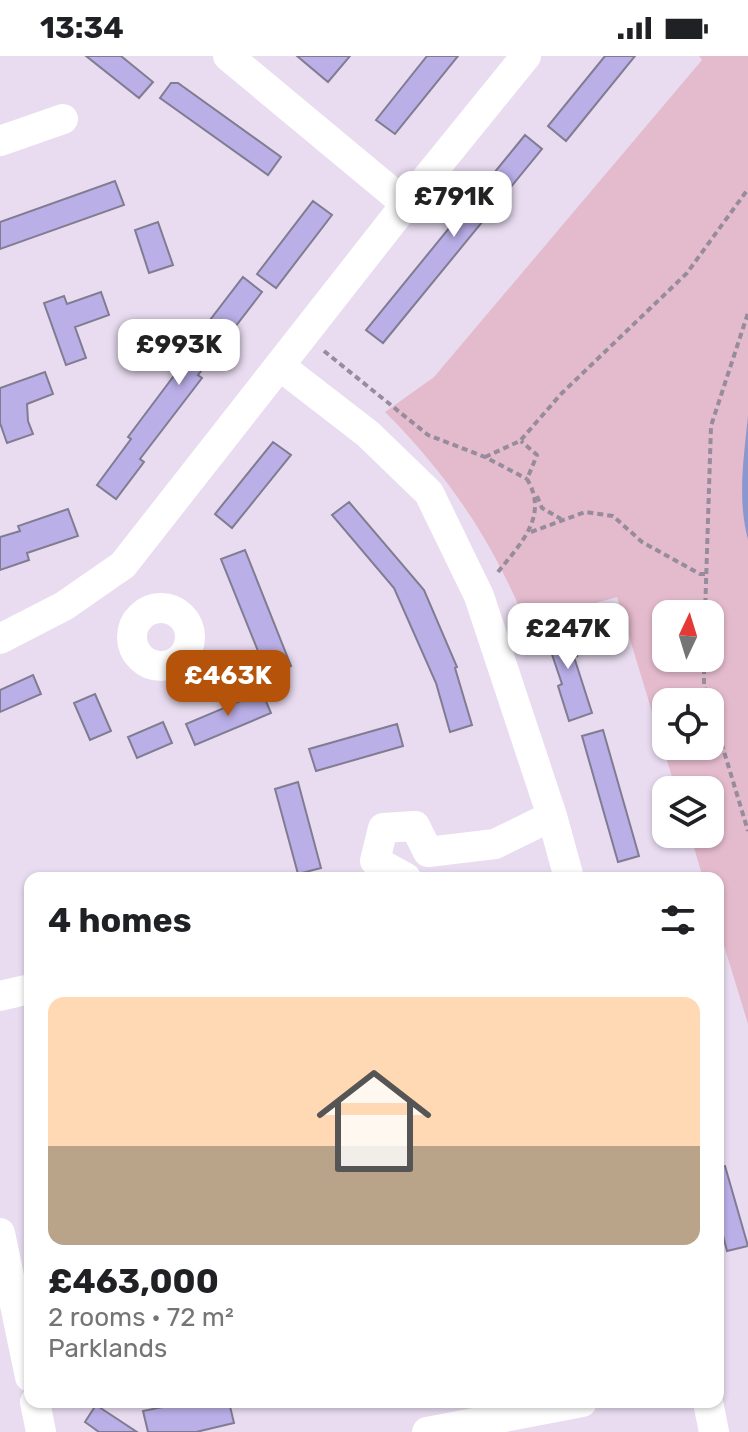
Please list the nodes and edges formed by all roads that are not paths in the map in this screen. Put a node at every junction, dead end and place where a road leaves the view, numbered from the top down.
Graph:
1 (228, 56) edge
2 (526, 56) edge
3 (63, 119) dead end
4 (0, 141) edge
5 (406, 204) junction
6 (280, 366) junction
7 (123, 565) junction
8 (151, 609) dead end
9 (0, 639) edge
10 (552, 816) junction
11 (428, 852) junction
12 (395, 872) edge
13 (416, 872) edge
14 (567, 872) edge
15 (24, 990) edge
16 (0, 996) edge
17 (11, 1242) edge
18 (24, 1334) edge
19 (36, 1408) edge
20 (551, 1408) edge
21 (709, 1408) edge
22 (41, 1432) edge
23 (427, 1432) edge
24 (714, 1432) edge

1 - 5 street
2 - 5 street
3 - 4 street
5 - 6 street
6 - 7 street
6 - 10 street
7 - 8 street
7 - 9 street
10 - 11 street
10 - 14 street
11 - 12 street
11 - 13 street
15 - 16 street
17 - 18 street
19 - 22 street
20 - 23 street
21 - 24 street

